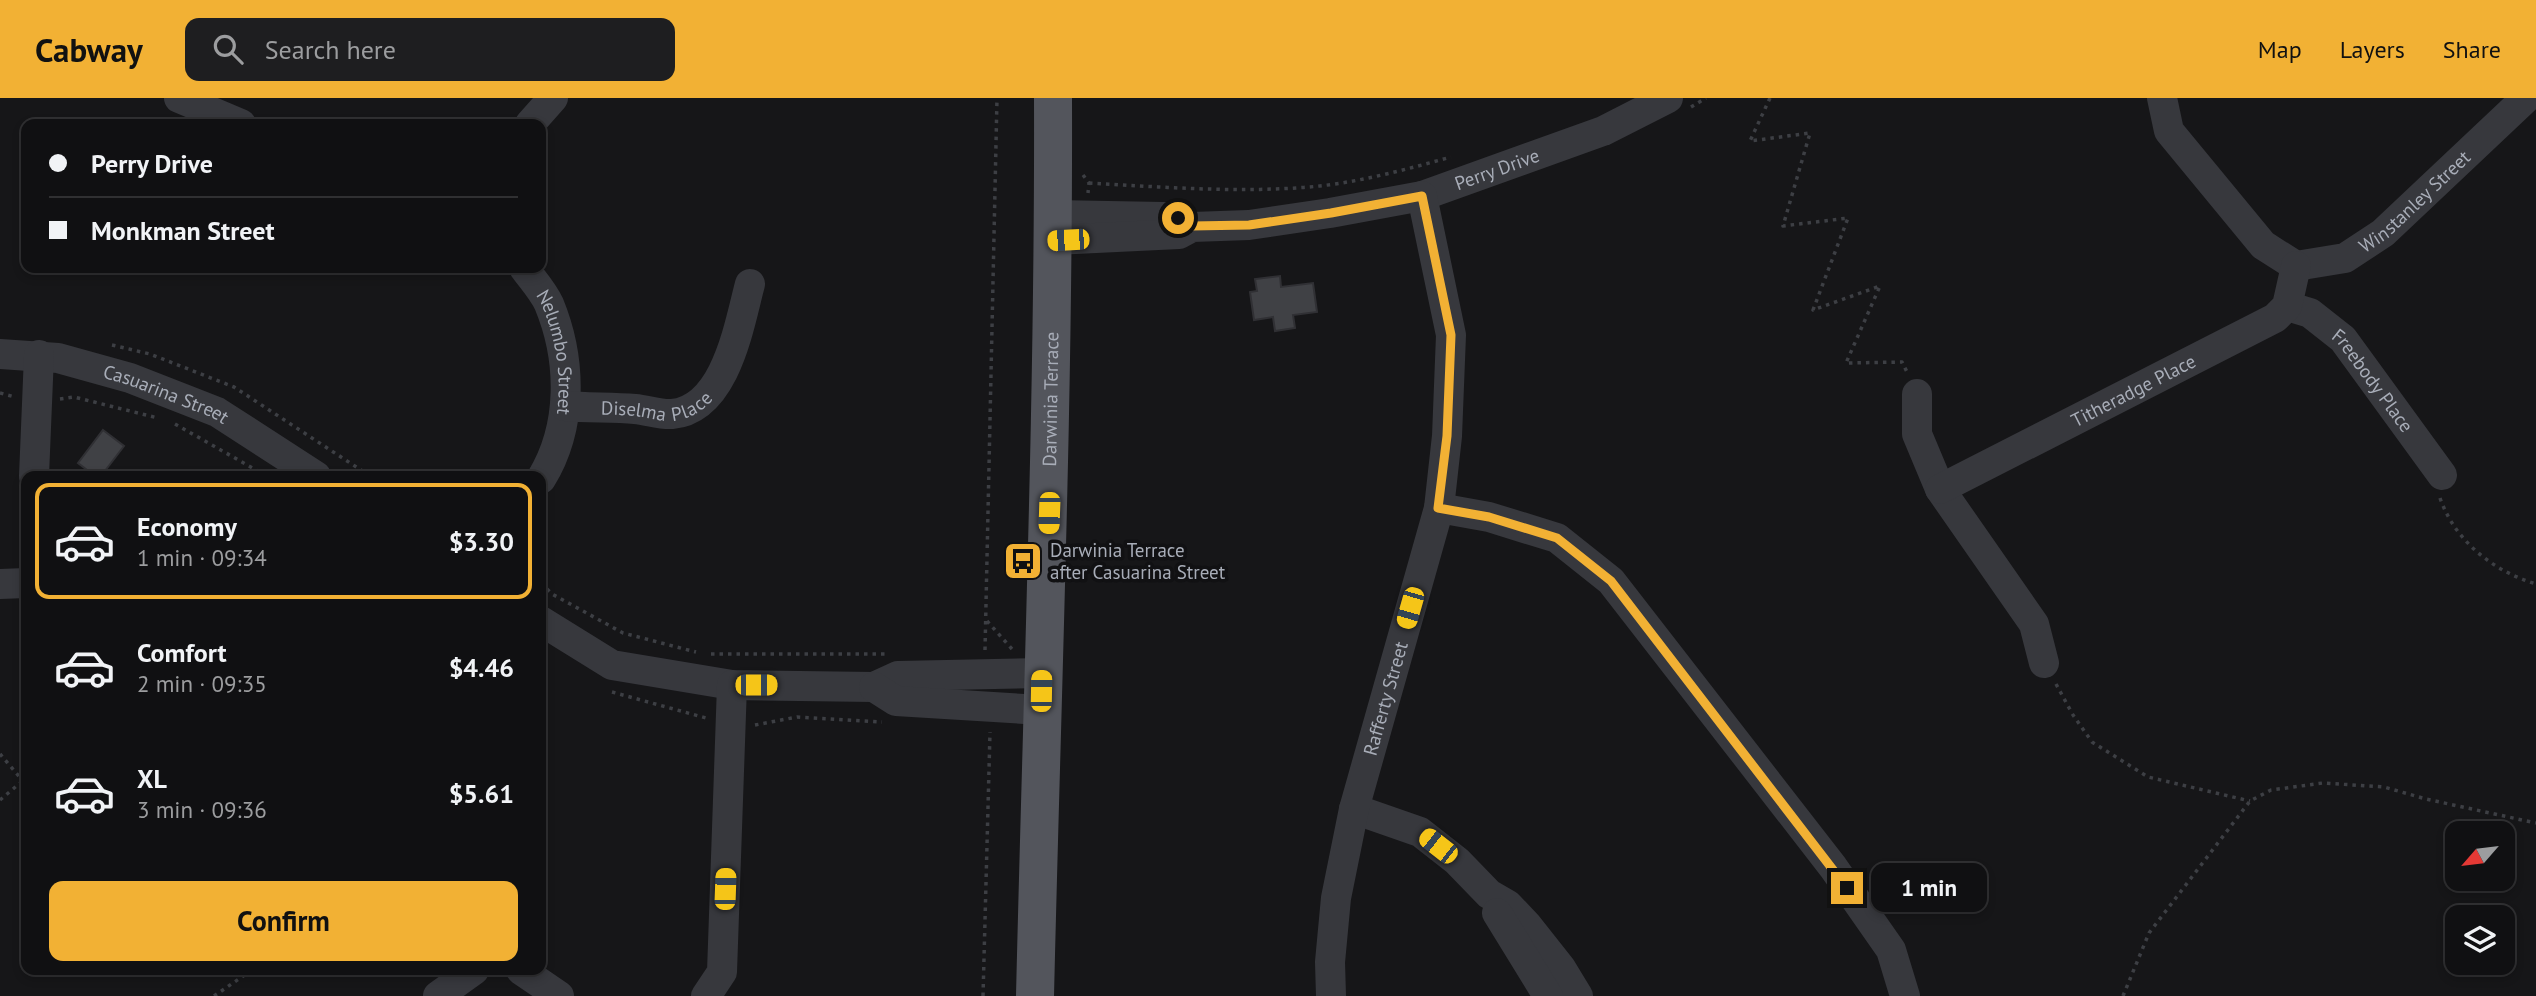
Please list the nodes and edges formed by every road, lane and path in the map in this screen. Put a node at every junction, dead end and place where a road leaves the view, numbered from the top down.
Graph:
1 (553, 98) edge
2 (997, 98) edge
3 (1053, 98) edge
4 (1668, 98) edge
5 (1770, 98) edge
6 (2162, 98) edge
7 (2525, 98) edge
8 (190, 100) edge
9 (230, 119) edge
10 (534, 119) edge
11 (1461, 154) dead end
12 (1089, 183) dead end
13 (1422, 196) junction
14 (1054, 228) junction
15 (2295, 266) junction
16 (527, 273) edge
17 (750, 284) dead end
18 (2287, 306) junction
19 (0, 354) edge
20 (39, 355) junction
21 (0, 393) edge
22 (1917, 394) joint
23 (36, 402) junction
24 (565, 406) junction
25 (34, 471) edge
26 (258, 471) edge
27 (308, 471) edge
28 (546, 471) edge
29 (2442, 475) joint
30 (1940, 489) junction
31 (1438, 508) junction
32 (21, 583) edge
33 (2536, 583) edge
34 (0, 584) edge
35 (546, 588) edge
36 (546, 624) edge
37 (888, 654) dead end
38 (2044, 663) joint
39 (977, 675) junction
40 (732, 685) junction
41 (874, 687) junction
42 (609, 691) dead end
43 (1042, 691) junction
44 (976, 706) junction
45 (731, 723) junction
46 (893, 723) dead end
47 (0, 754) edge
48 (21, 776) edge
49 (21, 782) edge
50 (0, 800) edge
51 (2250, 801) junction
52 (1354, 809) junction
53 (2536, 823) edge
54 (1489, 894) junction
55 (245, 975) edge
56 (467, 975) edge
57 (529, 975) edge
58 (214, 996) edge
59 (438, 996) edge
60 (559, 996) edge
61 (706, 996) edge
62 (983, 996) edge
63 (1035, 996) edge
64 (1331, 996) edge
65 (1548, 996) edge
66 (1578, 996) edge
67 (1905, 996) edge
68 (2123, 996) edge

1 - 10 street
2 - 39 path
3 - 14 main road, Darwinia Terrace
4 - 13 street, Perry Drive
5 - 22 path
6 - 15 street
7 - 15 street, Winstanley Street
8 - 9 street
11 - 12 path
13 - 14 street, Perry Drive
13 - 31 street, Rafferty Street
14 - 43 main road, Darwinia Terrace
15 - 18 street
16 - 24 street, Nelumbo Street
17 - 24 street, Diselma Place
18 - 29 street, Freebody Place
18 - 30 street, Titheradge Place
19 - 20 street, Casuarina Street
20 - 23 street
20 - 27 street, Casuarina Street
21 - 23 path
22 - 30 street
23 - 25 street
23 - 26 path
24 - 28 street, Nelumbo Street
29 - 33 path
30 - 38 street
31 - 52 street, Rafferty Street
31 - 67 street
32 - 34 street
35 - 37 path
36 - 40 street
38 - 51 path
39 - 41 street
39 - 43 street
40 - 41 street
40 - 45 street
41 - 44 street
42 - 45 path
43 - 44 street
43 - 63 main road, Darwinia Terrace
44 - 62 path
45 - 46 path
45 - 61 street
47 - 48 path
49 - 50 path
51 - 53 path
51 - 68 path
52 - 54 street
52 - 64 street, Rafferty Street
54 - 65 street
54 - 66 street
55 - 58 path
56 - 59 street
57 - 60 street

